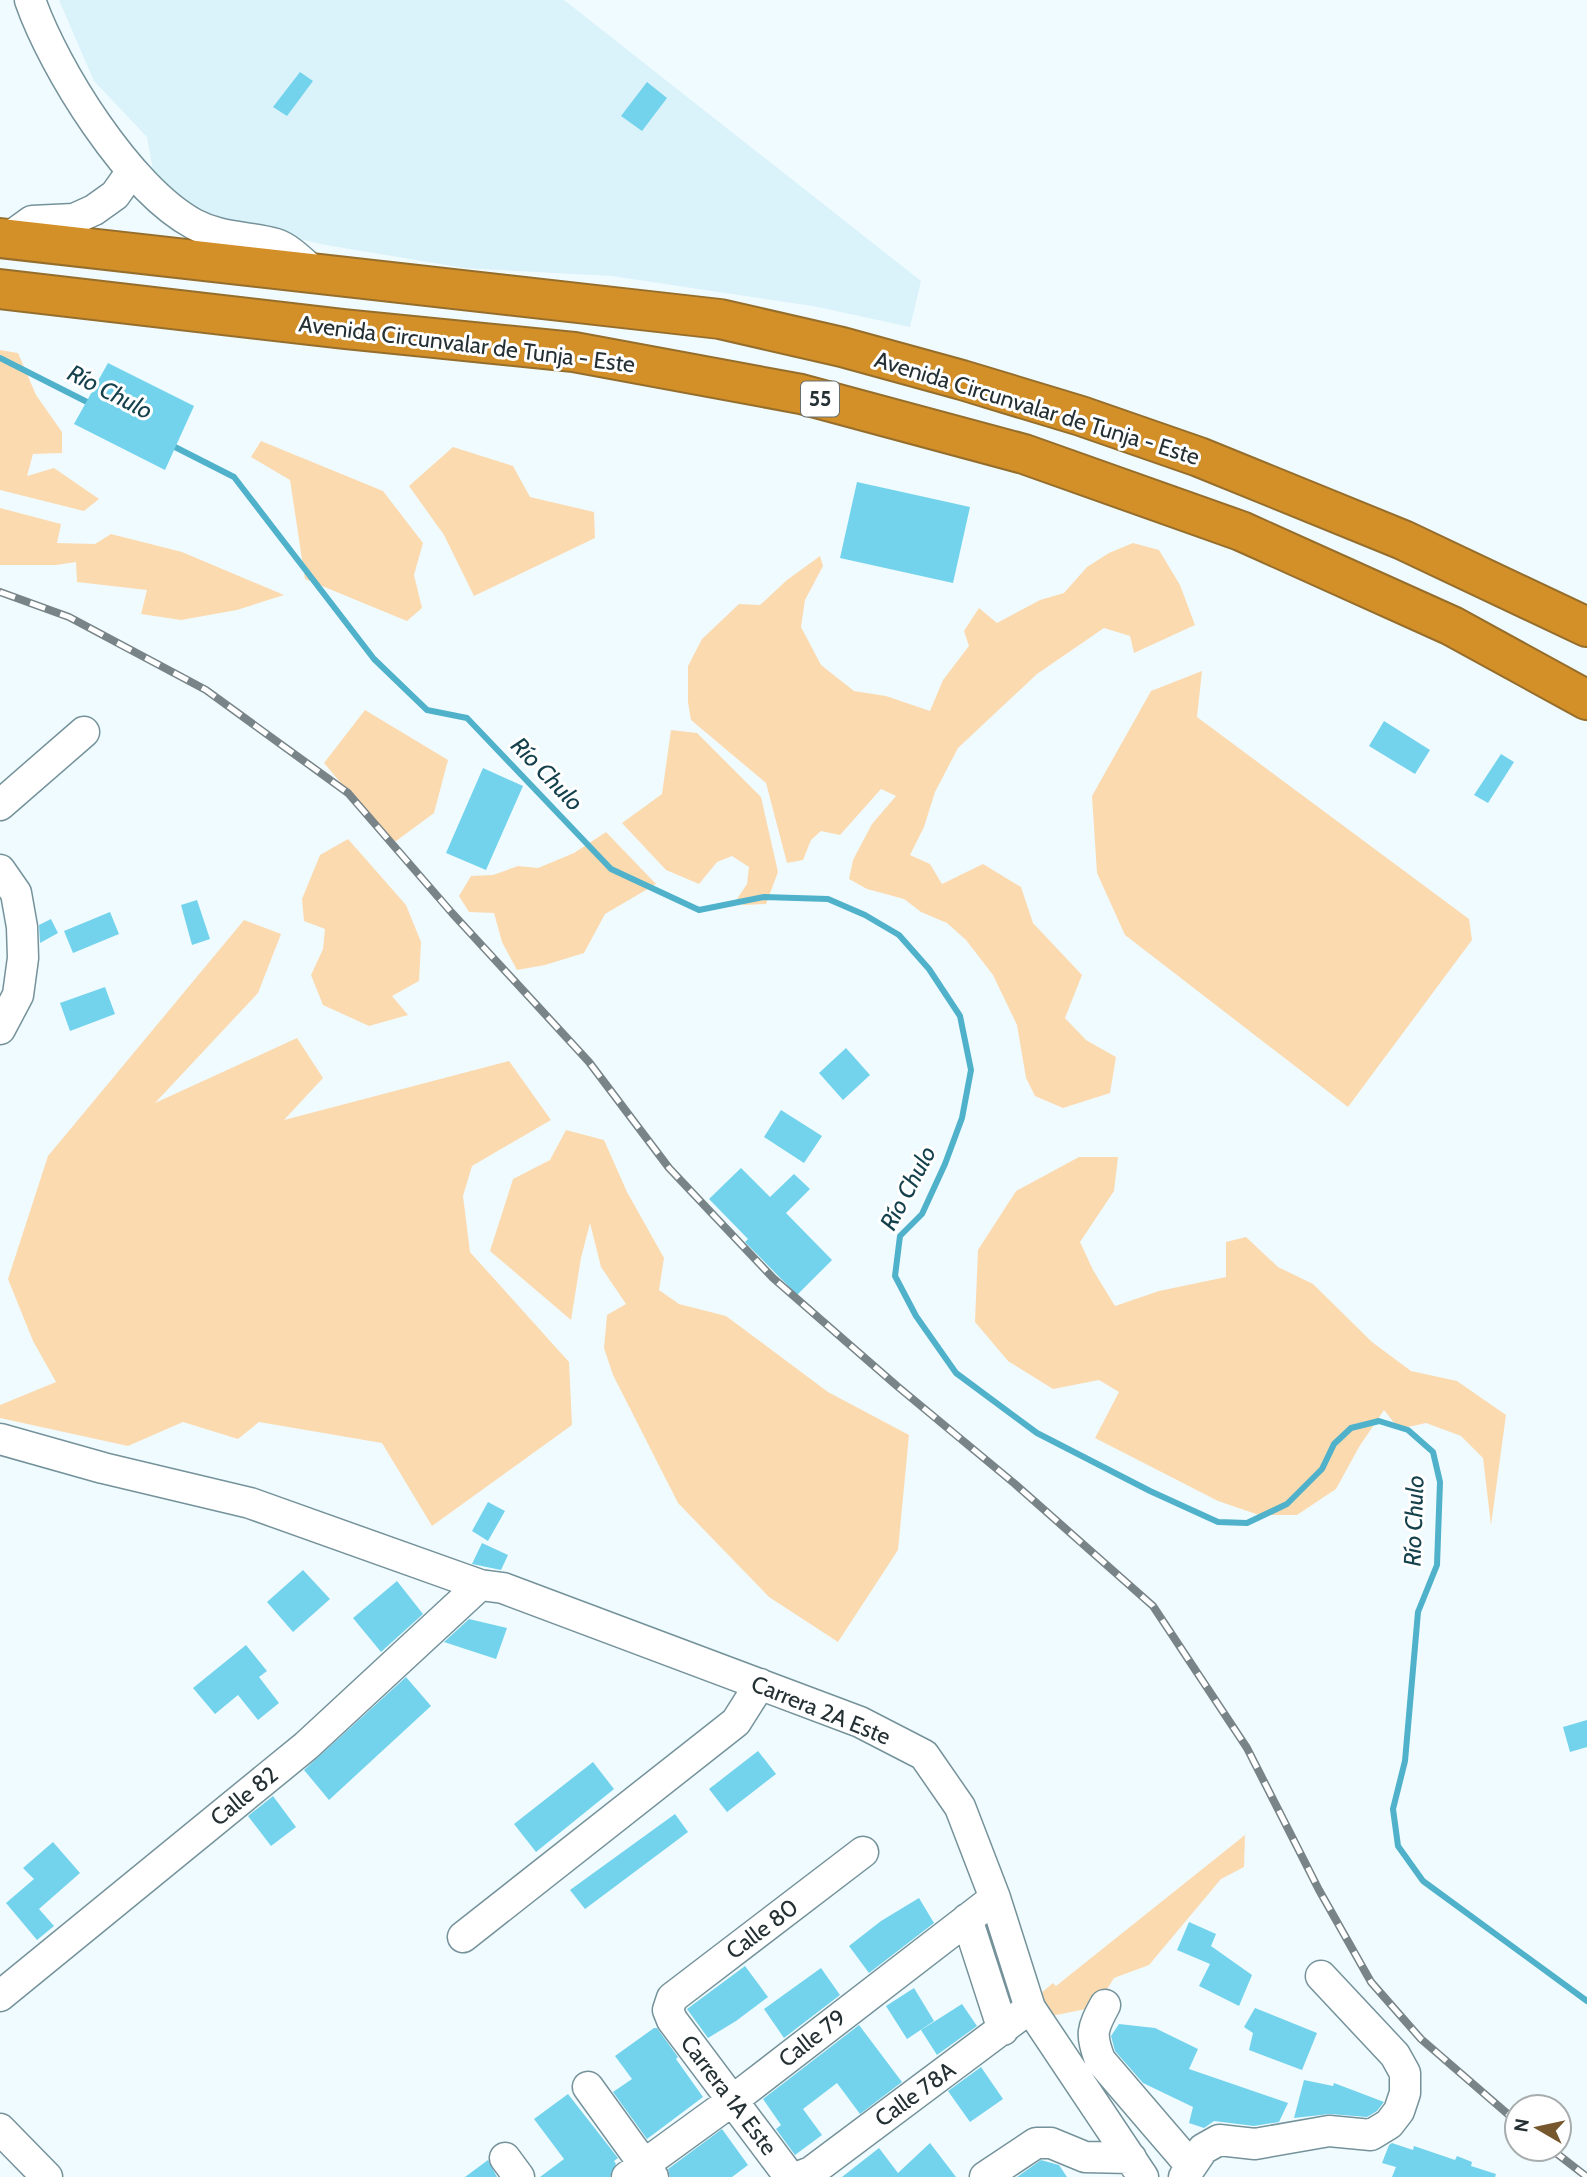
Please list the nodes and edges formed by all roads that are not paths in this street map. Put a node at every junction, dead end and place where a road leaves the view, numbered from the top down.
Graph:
1 (30, 0) edge
2 (132, 171) junction
3 (4, 238) edge
4 (314, 273) junction
5 (0, 289) edge
6 (1587, 626) edge
7 (1587, 701) edge
8 (84, 732) dead end
9 (0, 805) edge
10 (0, 870) edge
11 (0, 1029) edge
12 (0, 1439) edge
13 (491, 1587) junction
14 (760, 1684) junction
15 (863, 1852) dead end
16 (995, 1898) junction
17 (967, 1919) junction
18 (463, 1937) dead end
19 (1321, 1976) dead end
20 (0, 1996) edge
21 (1105, 2005) dead end
22 (1030, 2008) junction
23 (668, 2010) joint
24 (1003, 2029) junction
25 (587, 2087) dead end
26 (733, 2100) junction
27 (0, 2129) edge
28 (1137, 2168) edge
29 (1187, 2171) edge
30 (641, 2173) edge
31 (47, 2177) edge
32 (796, 2177) edge
33 (985, 2177) edge

1 - 2 street
2 - 3 street
2 - 4 street
3 - 4 highway, Avenida Circunvalar de Tunja - Este / 55
4 - 6 highway, Avenida Circunvalar de Tunja - Este / 55
5 - 7 highway, Avenida Circunvalar de Tunja - Este / 55
8 - 9 street
10 - 11 street
12 - 13 street, Carrera 2A Este
13 - 14 street, Carrera 2A Este
13 - 20 street, Calle 82
14 - 16 street, Carrera 2A Este
14 - 18 street
15 - 23 street, Calle 80
16 - 17 street, Calle 79
16 - 22 street, Carrera 2A Este
17 - 24 street
17 - 26 street, Calle 79
19 - 29 street
21 - 29 street
22 - 24 street, Calle 78A
22 - 28 street, Carrera 2A Este
23 - 26 street, Carrera 1A Este
24 - 32 street, Calle 78A
25 - 30 street
26 - 30 street, Calle 79
26 - 32 street, Carrera 1A Este
27 - 31 street
28 - 33 street

